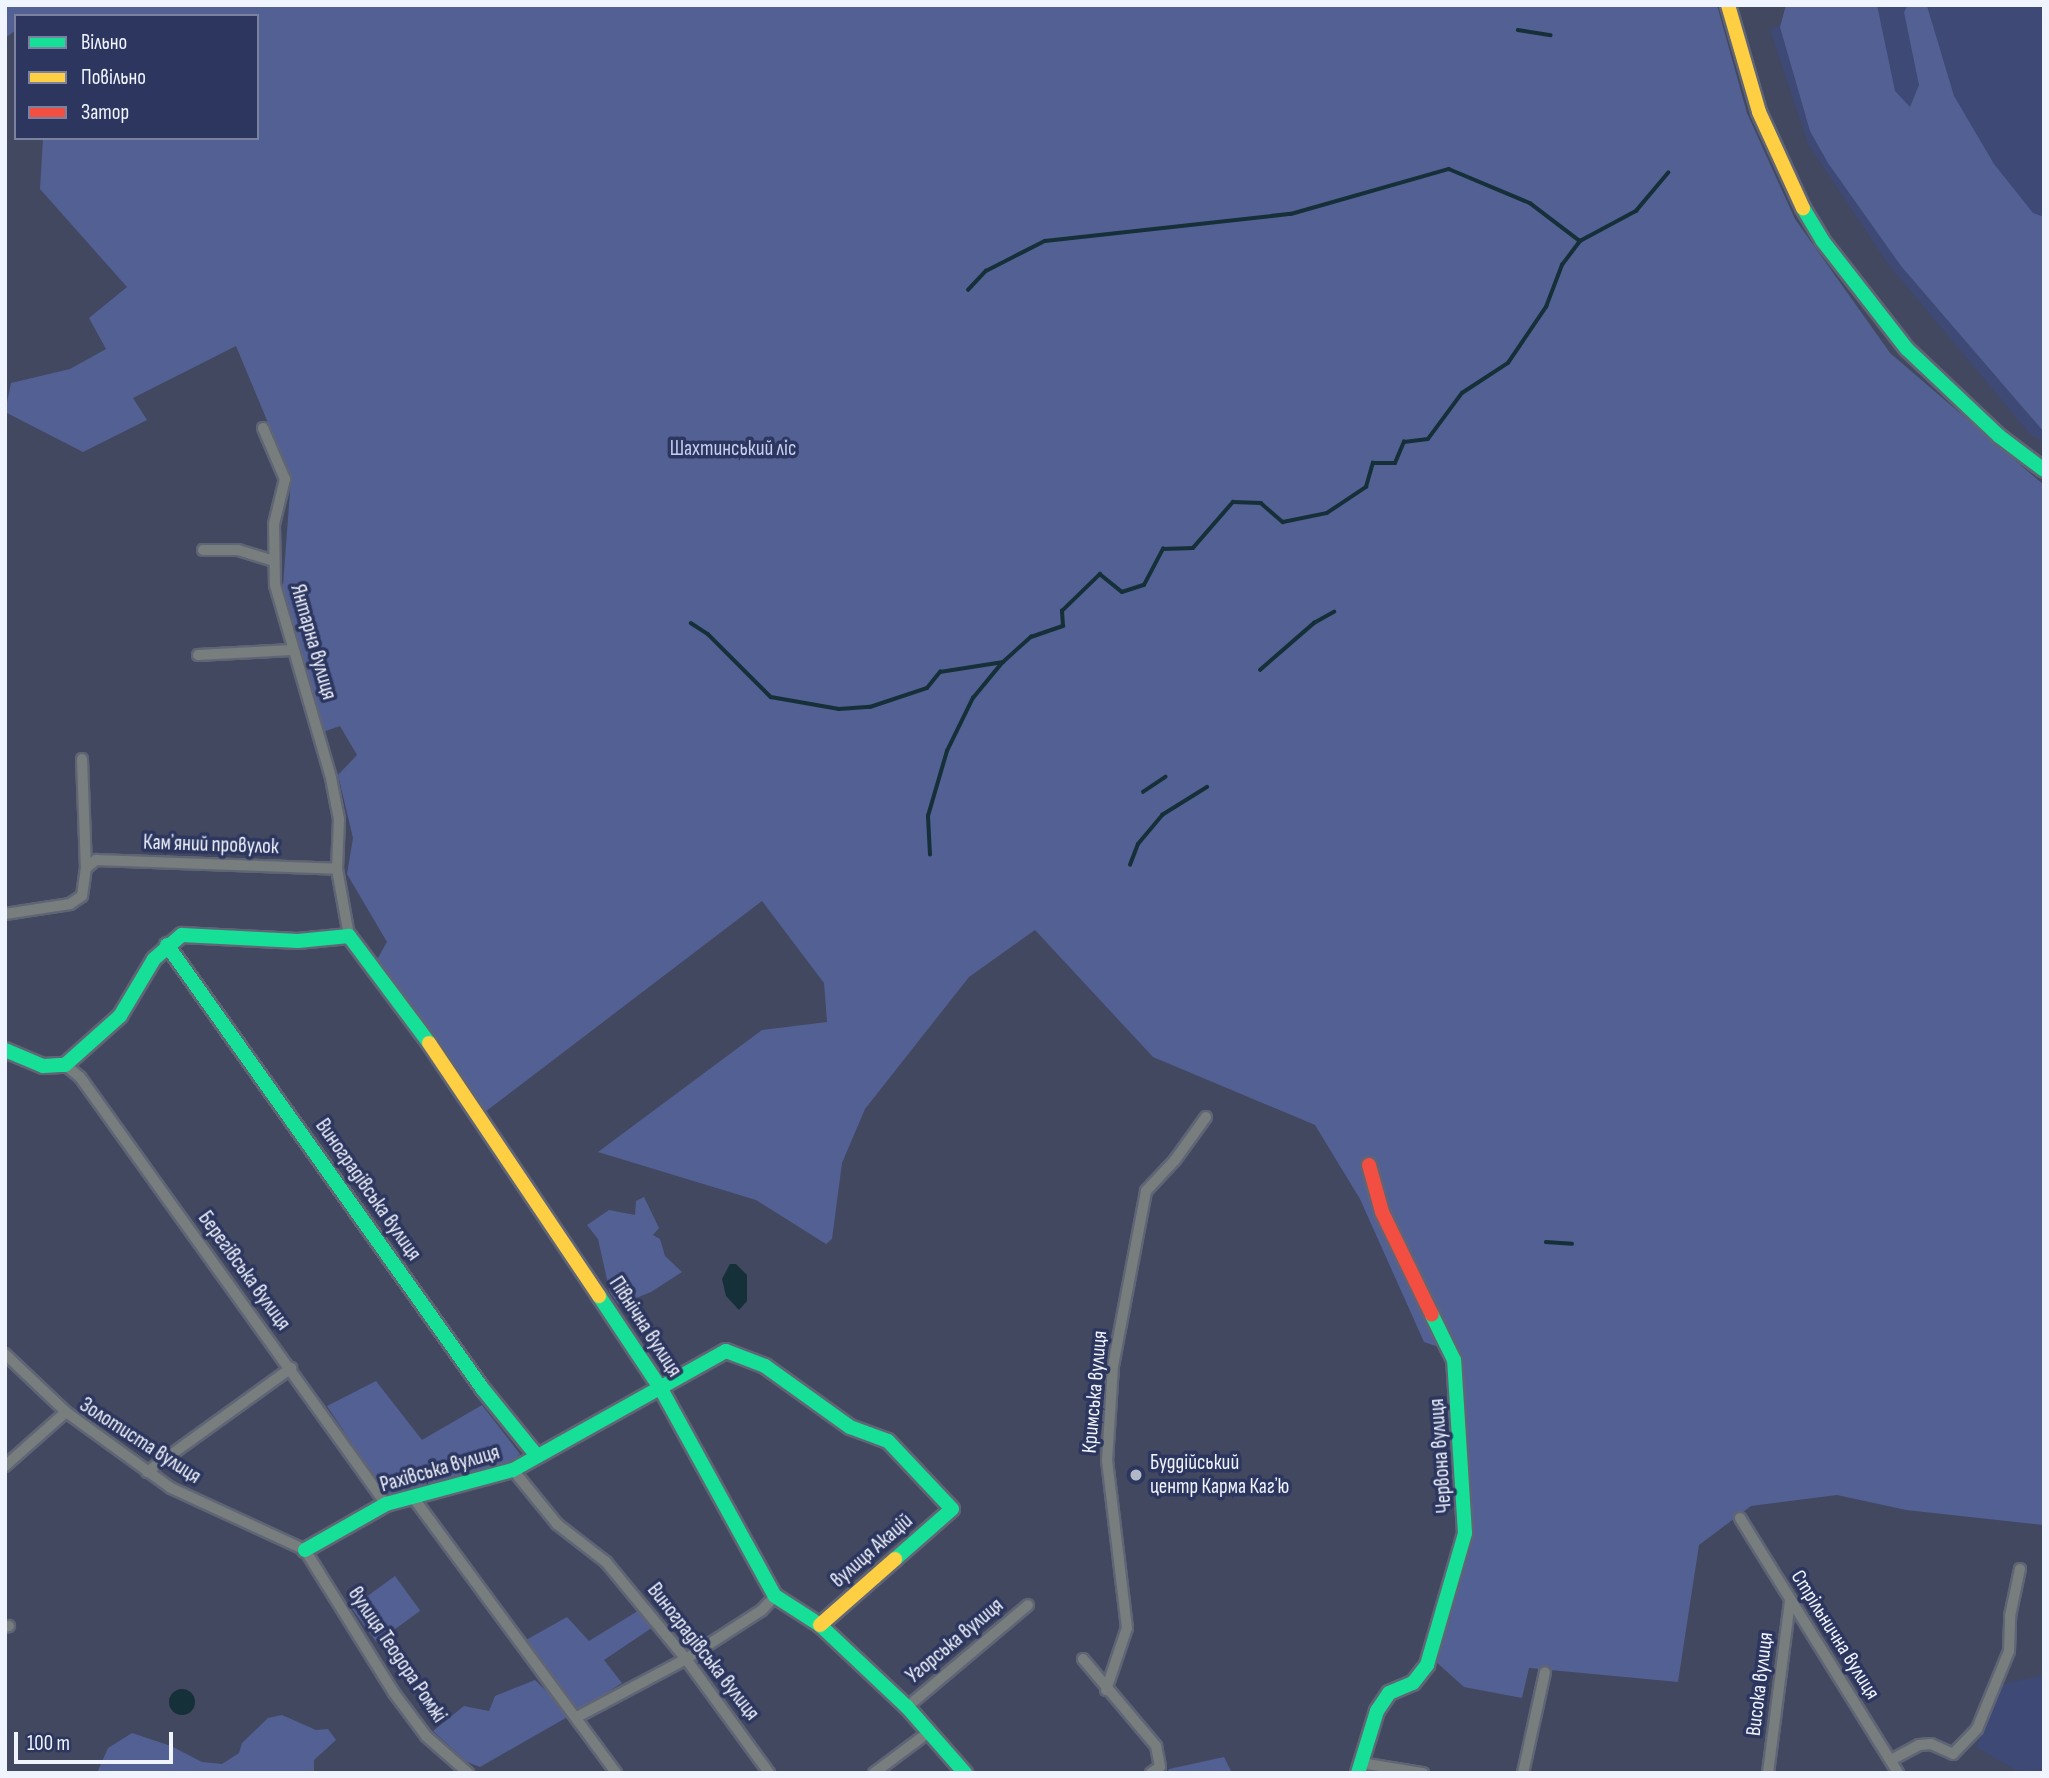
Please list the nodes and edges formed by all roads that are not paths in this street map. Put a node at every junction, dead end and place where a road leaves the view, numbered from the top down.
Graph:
1 (1728, 5) edge
2 (263, 428) dead end
3 (2044, 470) edge
4 (203, 550) dead end
5 (274, 561) junction
6 (292, 650) junction
7 (198, 655) dead end
8 (82, 759) dead end
9 (86, 868) junction
10 (337, 869) junction
11 (5, 914) edge
12 (349, 936) junction
13 (167, 945) junction
14 (5, 1050) edge
15 (65, 1065) junction
16 (1206, 1117) dead end
17 (1369, 1165) dead end
18 (5, 1354) edge
19 (291, 1368) junction
20 (661, 1389) junction
21 (66, 1412) junction
22 (537, 1456) junction
23 (5, 1466) edge
24 (513, 1470) junction
25 (147, 1472) junction
26 (415, 1500) junction
27 (386, 1504) junction
28 (952, 1508) joint
29 (1740, 1518) dead end
30 (306, 1550) junction
31 (2020, 1569) dead end
32 (775, 1596) junction
33 (1790, 1600) junction
34 (1028, 1605) dead end
35 (820, 1625) junction
36 (686, 1659) junction
37 (1083, 1659) dead end
38 (1545, 1672) dead end
39 (1106, 1690) junction
40 (907, 1707) junction
41 (577, 1717) junction
42 (929, 1732) junction
43 (1891, 1760) junction
44 (1360, 1768) edge
45 (1156, 1770) edge
46 (468, 1773) edge
47 (615, 1773) edge
48 (769, 1773) edge
49 (874, 1773) edge
50 (965, 1773) edge
51 (1423, 1773) edge
52 (1522, 1773) edge
53 (1768, 1773) edge
54 (1898, 1773) edge

1 - 3 main road
2 - 5 street, Янтарна вулиця
4 - 5 street
5 - 6 street, Янтарна вулиця
6 - 7 street
6 - 10 street, Янтарна вулиця
8 - 9 street
9 - 10 street, Камʼяний провулок
9 - 11 street
10 - 12 street, Північна вулиця
12 - 13 main road
12 - 20 main road, Північна вулиця
13 - 15 main road
13 - 22 main road, Виноградівська вулиця
14 - 15 main road
15 - 19 street, Берегівська вулиця
16 - 39 street, Кримська вулиця
17 - 44 main road, Червона вулиця
18 - 21 street
19 - 25 street
19 - 27 street, Берегівська вулиця
20 - 22 main road, Рахівська вулиця
20 - 28 main road, Рахівська вулиця
20 - 32 main road, Північна вулиця
21 - 23 street, Золотиста вулиця
21 - 25 street, Золотиста вулиця
22 - 24 main road, Рахівська вулиця
24 - 26 main road, Рахівська вулиця
24 - 36 street, Виноградівська вулиця
25 - 30 street, Золотиста вулиця
26 - 27 main road, Рахівська вулиця
26 - 41 street
27 - 30 main road, Рахівська вулиця
28 - 35 main road, вулиця Акацій
29 - 33 street, Стрільнична вулиця
30 - 46 street, вулиця Теодора Ромжі
31 - 43 street
32 - 35 main road, Північна вулиця
32 - 36 street
33 - 43 street, Стрільнична вулиця
33 - 53 street, Висока вулиця
34 - 40 street, Угорська вулиця
35 - 40 main road, Північна вулиця
36 - 41 street
36 - 48 street, Виноградівська вулиця
37 - 39 street
38 - 52 street
39 - 45 street
40 - 42 main road, Північна вулиця
41 - 47 street
42 - 49 street
42 - 50 main road, Північна вулиця
43 - 54 street, Стрільнична вулиця
44 - 51 street

